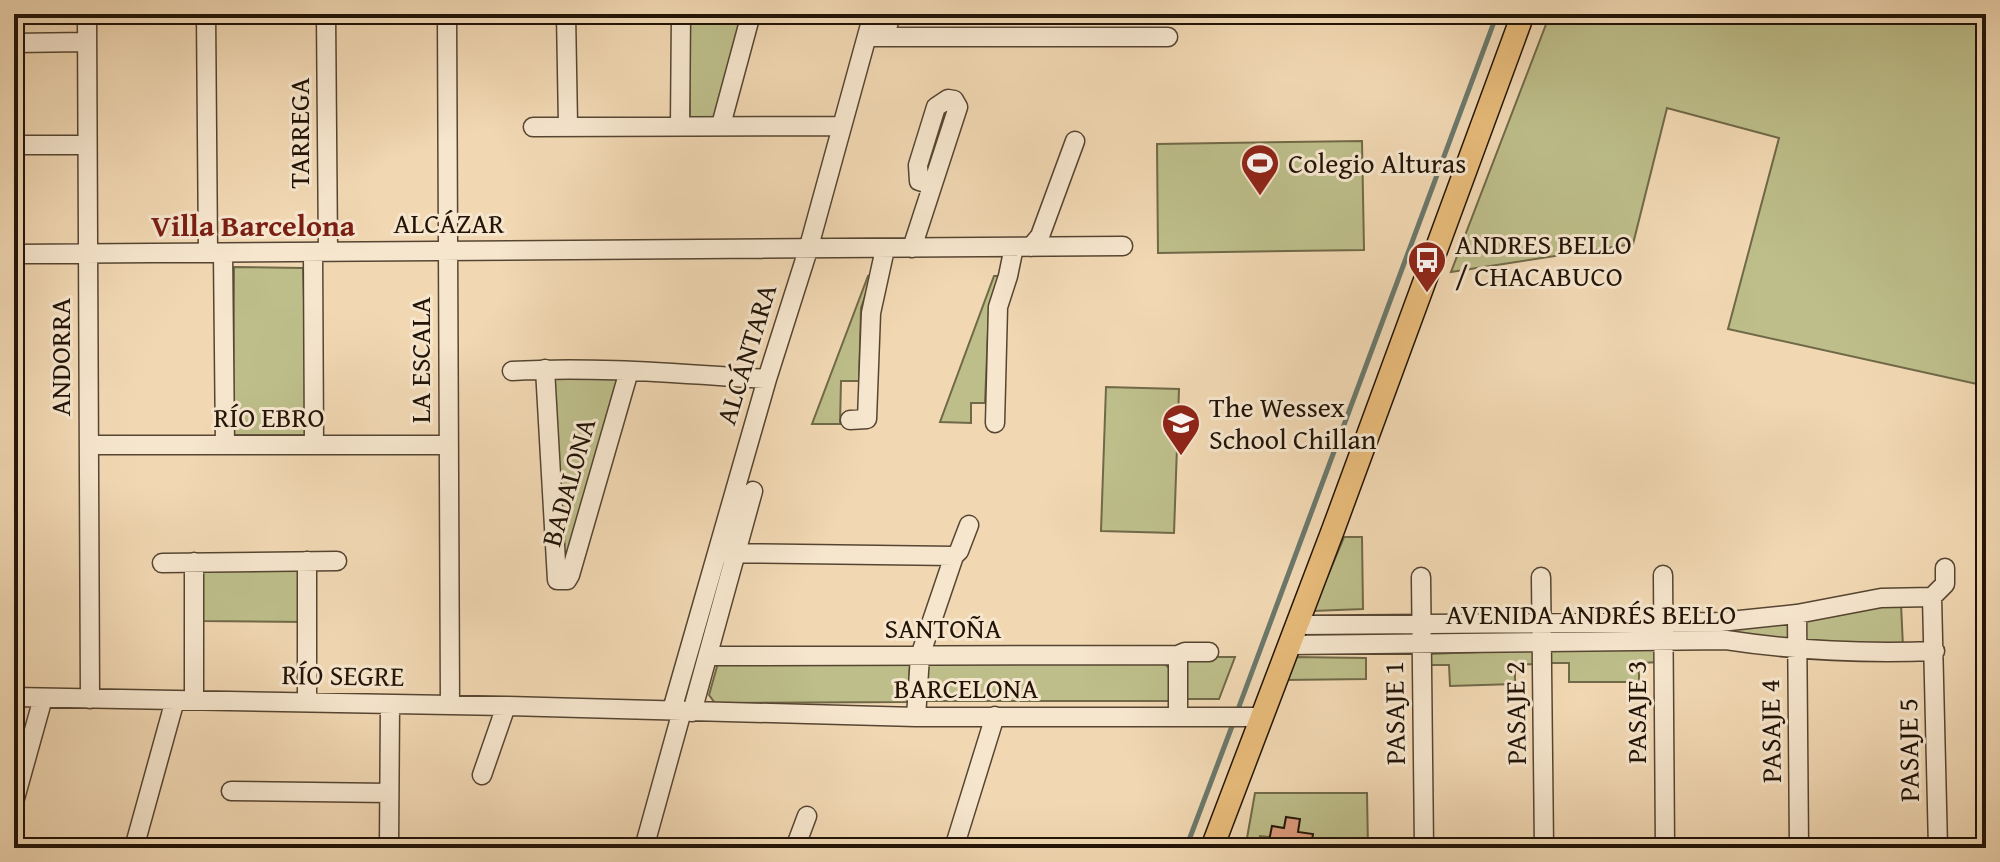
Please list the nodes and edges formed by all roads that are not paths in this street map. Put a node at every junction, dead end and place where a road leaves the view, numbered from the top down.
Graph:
1 (87, 14) edge
2 (206, 14) edge
3 (326, 14) edge
4 (447, 14) edge
5 (566, 14) edge
6 (681, 14) edge
7 (751, 14) edge
8 (873, 14) edge
9 (891, 14) edge
10 (1523, 14) edge
11 (876, 36) junction
12 (1168, 37) dead end
13 (87, 42) junction
14 (14, 43) edge
15 (568, 125) junction
16 (680, 125) junction
17 (721, 125) junction
18 (842, 126) junction
19 (533, 127) dead end
20 (1075, 141) dead end
21 (14, 145) edge
22 (87, 145) junction
23 (932, 185) dead end
24 (1123, 246) dead end
25 (1022, 247) junction
26 (912, 248) junction
27 (885, 249) junction
28 (808, 250) junction
29 (448, 251) junction
30 (320, 252) junction
31 (88, 253) junction
32 (216, 253) junction
33 (14, 254) edge
34 (545, 369) junction
35 (512, 371) dead end
36 (629, 371) junction
37 (767, 379) junction
38 (850, 420) dead end
39 (995, 423) dead end
40 (89, 445) junction
41 (225, 445) junction
42 (314, 445) junction
43 (449, 445) junction
44 (753, 491) dead end
45 (969, 525) dead end
46 (717, 553) junction
47 (737, 554) junction
48 (954, 556) junction
49 (307, 561) junction
50 (337, 561) dead end
51 (194, 562) junction
52 (162, 563) dead end
53 (1945, 568) dead end
54 (1663, 575) dead end
55 (1421, 577) dead end
56 (1541, 577) dead end
57 (1932, 597) junction
58 (1797, 614) junction
59 (1663, 632) junction
60 (1542, 633) junction
61 (1421, 634) junction
62 (1292, 635) junction
63 (1797, 651) junction
64 (1935, 651) junction
65 (1209, 652) dead end
66 (1178, 655) junction
67 (708, 656) junction
68 (920, 656) junction
69 (14, 697) edge
70 (43, 698) junction
71 (90, 699) junction
72 (184, 700) junction
73 (307, 702) junction
74 (390, 704) junction
75 (450, 705) junction
76 (506, 706) junction
77 (682, 711) junction
78 (995, 716) junction
79 (916, 717) junction
80 (1178, 717) junction
81 (1252, 717) junction
82 (482, 775) dead end
83 (231, 791) dead end
84 (389, 793) junction
85 (14, 802) edge
86 (807, 816) dead end
87 (134, 848) edge
88 (389, 848) edge
89 (644, 848) edge
90 (795, 848) edge
91 (954, 848) edge
92 (1212, 848) edge
93 (1424, 848) edge
94 (1544, 848) edge
95 (1665, 848) edge
96 (1799, 848) edge
97 (1938, 848) edge

1 - 13 street, ANDORRA
2 - 32 street
3 - 30 street, TARREGA
4 - 29 street, LA ESCALA
5 - 15 street
6 - 16 street
7 - 17 street
8 - 11 street, ALCÁNTARA
9 - 11 street, ALCÁNTARA
10 - 62 main road
11 - 12 street
11 - 18 street, ALCÁNTARA
13 - 14 street
13 - 22 street, ANDORRA
15 - 16 street
15 - 19 street
16 - 17 street
17 - 18 street
18 - 28 street, ALCÁNTARA
20 - 25 street
21 - 22 street
22 - 31 street, ANDORRA
23 - 26 street
24 - 25 street, ALCÁZAR
25 - 26 street, ALCÁZAR
25 - 39 street
26 - 27 street, ALCÁZAR
27 - 28 street, ALCÁZAR
27 - 38 street
28 - 29 street, ALCÁZAR
28 - 37 street, ALCÁNTARA
29 - 30 street, ALCÁZAR
29 - 43 street, LA ESCALA
30 - 32 street, ALCÁZAR
30 - 42 street, TARREGA
31 - 32 street, ALCÁZAR
31 - 33 street, ALCÁZAR
31 - 40 street, ANDORRA
32 - 41 street
34 - 35 street
34 - 36 street
34 - 36 street, BADALONA
36 - 37 street
37 - 46 street, ALCÁNTARA
40 - 41 street, RÍO EBRO
40 - 71 street, ANDORRA
41 - 42 street, RÍO EBRO
42 - 43 street, RÍO EBRO
43 - 75 street, LA ESCALA
44 - 47 street, ALCÁNTARA
45 - 48 street
46 - 47 street
46 - 77 street, ALCÁNTARA
47 - 48 street
47 - 67 street, ALCÁNTARA
48 - 68 street
49 - 50 street
49 - 51 street
49 - 73 street
51 - 52 street
51 - 72 street
53 - 57 street
54 - 59 street, PASAJE 3
55 - 61 street, PASAJE 1
56 - 60 street, PASAJE 2
57 - 58 street, AVENIDA ANDRÉS BELLO
57 - 64 street
58 - 59 street, AVENIDA ANDRÉS BELLO
58 - 63 street, PASAJE 4
59 - 60 street, AVENIDA ANDRÉS BELLO
59 - 63 street, AVENIDA ANDRÉS BELLO
59 - 95 street, PASAJE 3
60 - 61 street, AVENIDA ANDRÉS BELLO
60 - 94 street, PASAJE 2
61 - 62 street, AVENIDA ANDRÉS BELLO
61 - 93 street, PASAJE 1
62 - 81 main road
63 - 64 street, AVENIDA ANDRÉS BELLO
63 - 96 street, PASAJE 4
64 - 97 street, PASAJE 5
65 - 66 street, SANTOÑA
66 - 68 street, SANTOÑA
66 - 80 street
67 - 68 street, SANTOÑA
67 - 77 street, ALCÁNTARA
68 - 79 street
69 - 70 street, RÍO SEGRE
70 - 71 street, RÍO SEGRE
70 - 85 street
71 - 72 street, RÍO SEGRE
72 - 73 street, RÍO SEGRE
72 - 87 street
73 - 74 street, RÍO SEGRE
74 - 75 street, RÍO SEGRE
74 - 84 street
75 - 76 street, RÍO SEGRE
76 - 77 street, RÍO SEGRE
76 - 82 street
77 - 79 street, BARCELONA
77 - 89 street, ALCÁNTARA
78 - 79 street, BARCELONA
78 - 80 street, BARCELONA
78 - 91 street
80 - 81 street, BARCELONA
81 - 92 main road
83 - 84 street
84 - 88 street
86 - 90 street

